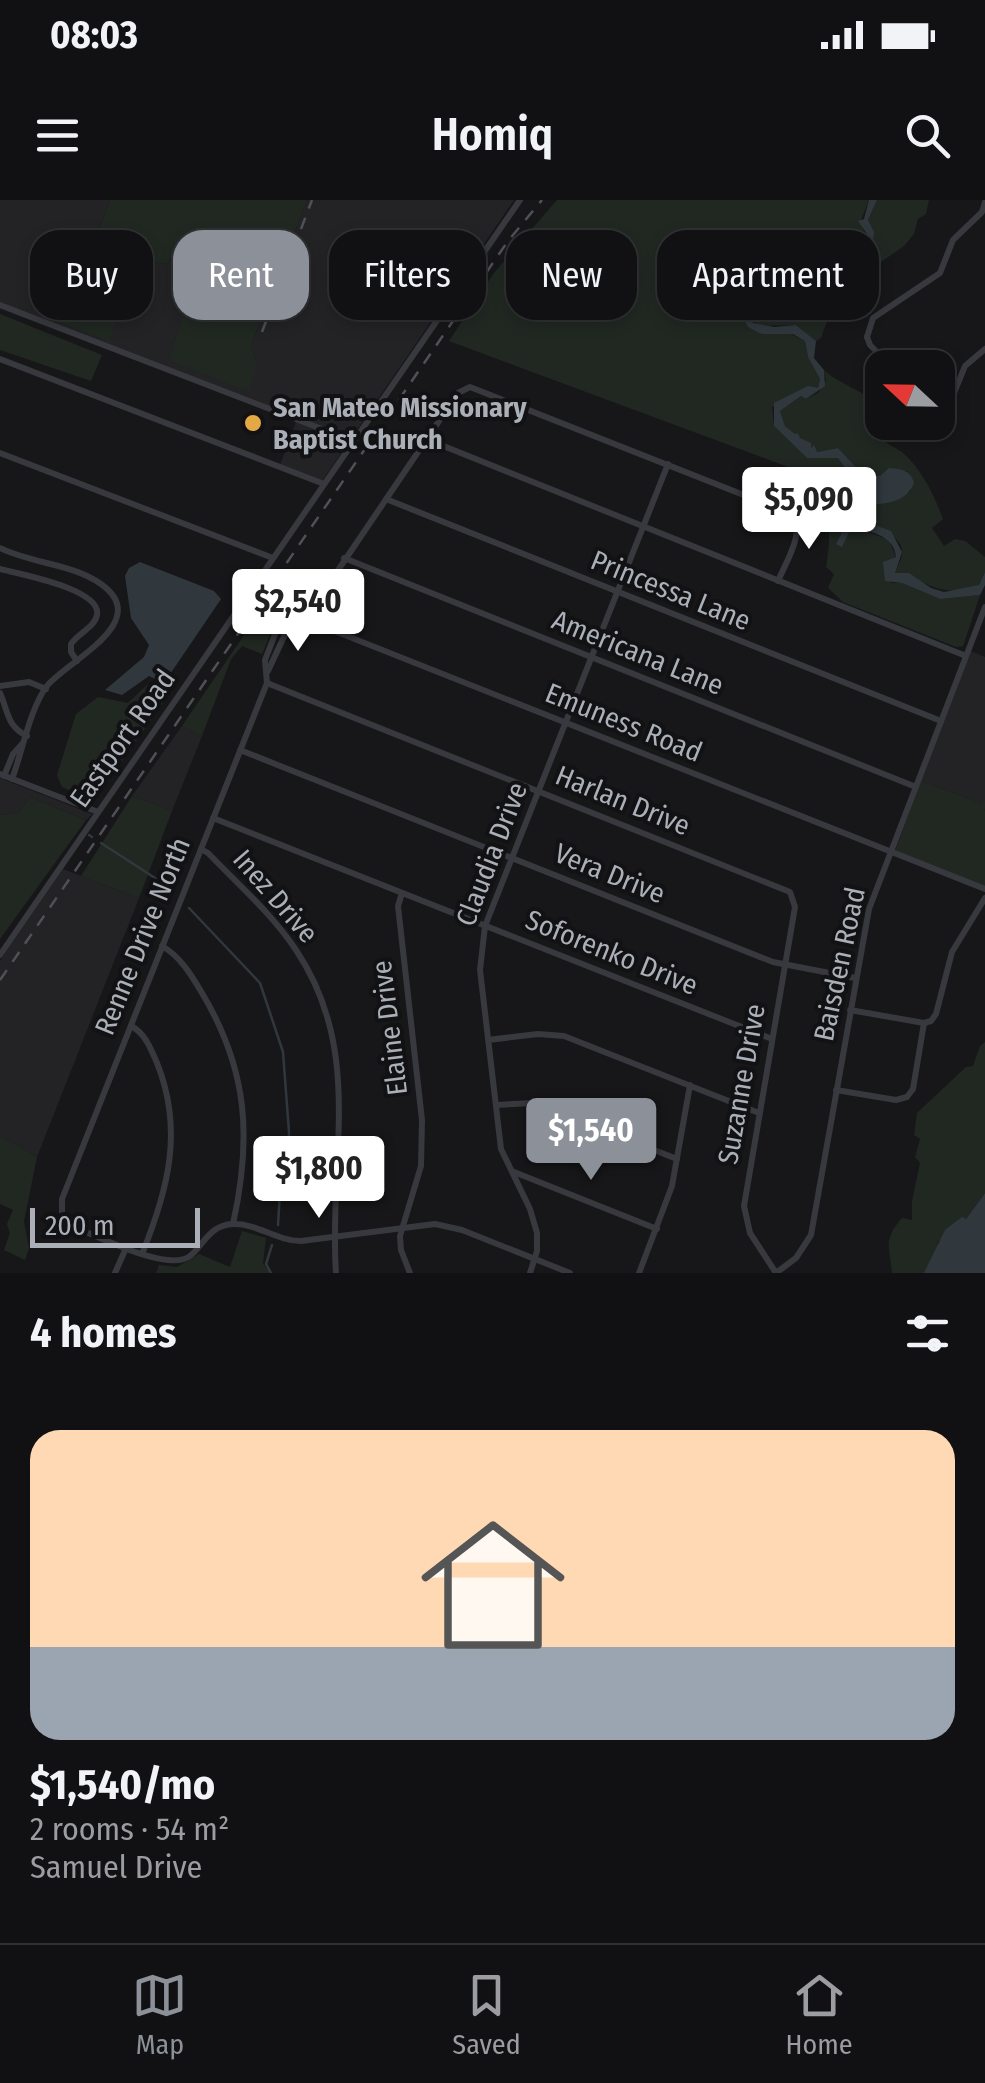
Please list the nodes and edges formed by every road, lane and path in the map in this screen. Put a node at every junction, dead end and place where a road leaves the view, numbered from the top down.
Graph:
1 (520, 200) edge
2 (985, 202) edge
3 (0, 305) edge
4 (985, 349) edge
5 (874, 350) edge
6 (0, 359) edge
7 (955, 389) edge
8 (426, 440) junction
9 (353, 441) junction
10 (0, 452) edge
11 (668, 464) junction
12 (324, 484) junction
13 (386, 499) junction
14 (643, 527) junction
15 (3, 550) edge
16 (273, 558) junction
17 (344, 558) junction
18 (55, 565) junction
19 (0, 569) edge
20 (778, 581) junction
21 (50, 582) junction
22 (249, 592) junction
23 (617, 592) junction
24 (985, 607) edge
25 (284, 611) junction
26 (294, 615) junction
27 (305, 619) junction
28 (966, 656) junction
29 (591, 658) junction
30 (77, 660) junction
31 (267, 672) junction
32 (267, 683) junction
33 (46, 689) junction
34 (0, 690) edge
35 (941, 721) junction
36 (565, 723) junction
37 (26, 739) junction
38 (240, 750) junction
39 (2, 775) edge
40 (12, 779) junction
41 (916, 787) junction
42 (538, 791) junction
43 (98, 812) junction
44 (213, 818) junction
45 (201, 848) junction
46 (891, 852) junction
47 (512, 858) junction
48 (985, 889) edge
49 (402, 893) junction
50 (793, 896) joint
51 (985, 898) edge
52 (485, 926) junction
53 (162, 946) junction
54 (0, 955) edge
55 (784, 966) junction
56 (855, 978) junction
57 (850, 1010) junction
58 (924, 1023) junction
59 (131, 1026) junction
60 (488, 1040) junction
61 (772, 1040) junction
62 (690, 1085) junction
63 (836, 1090) junction
64 (496, 1105) junction
65 (759, 1113) junction
66 (678, 1158) junction
67 (511, 1172) junction
68 (232, 1224) junction
69 (401, 1228) junction
70 (657, 1229) junction
71 (336, 1238) junction
72 (126, 1248) junction
73 (142, 1254) junction
74 (535, 1259) junction
75 (115, 1273) edge
76 (336, 1273) edge
77 (410, 1273) edge
78 (530, 1273) edge
79 (570, 1273) edge
80 (639, 1273) edge
81 (776, 1273) edge

1 - 9 street, Eastport Road
2 - 5 street
3 - 9 street
4 - 7 street
6 - 12 street
8 - 11 street
8 - 13 street
8 - 14 street
9 - 12 street, Eastport Road
10 - 16 street
11 - 14 street, Claudia Drive
11 - 20 street
12 - 16 street, Eastport Road
13 - 17 street
13 - 23 street, Princessa Lane
14 - 20 street
14 - 23 street, Claudia Drive
15 - 18 street
15 - 19 street
16 - 22 street, Eastport Road
17 - 27 street
17 - 29 street, Americana Lane
18 - 21 street
18 - 30 street
19 - 21 street
20 - 28 street
21 - 30 street
22 - 25 street, Emuness Road
22 - 43 street, Eastport Road
23 - 29 street, Claudia Drive
23 - 35 street, Princessa Lane
24 - 28 street, Baisden Road
25 - 26 street, Emuness Road
25 - 31 street, Renne Drive North
26 - 27 street, Emuness Road
26 - 31 street, Renne Drive North
27 - 36 street, Emuness Road
28 - 35 street, Baisden Road
29 - 36 street, Claudia Drive
29 - 41 street, Americana Lane
30 - 33 street
31 - 32 street, Renne Drive North
32 - 38 street, Renne Drive North
32 - 42 street, Harlan Drive
33 - 34 street
33 - 37 street
34 - 37 street
35 - 41 street, Baisden Road
36 - 42 street, Claudia Drive
36 - 46 street, Emuness Road
37 - 39 street
37 - 40 street
38 - 44 street, Renne Drive North
38 - 47 street, Vera Drive
39 - 40 street
40 - 43 street
41 - 46 street, Baisden Road
42 - 47 street, Claudia Drive
42 - 50 street, Harlan Drive
43 - 54 street, Eastport Road
44 - 45 street, Renne Drive North
44 - 49 street, Soforenko Drive
45 - 53 street, Renne Drive North
45 - 71 street, Inez Drive
46 - 48 street, Emuness Road
46 - 56 street, Baisden Road
47 - 52 street, Claudia Drive
47 - 55 street, Vera Drive
49 - 52 street, Soforenko Drive
49 - 69 street, Elaine Drive
50 - 55 street, Suzanne Drive
51 - 58 street
52 - 60 street, Claudia Drive
52 - 61 street, Soforenko Drive
53 - 59 street, Renne Drive North
53 - 68 street
55 - 56 street, Vera Drive
55 - 61 street, Suzanne Drive
56 - 57 street, Baisden Road
57 - 58 street
57 - 63 street, Baisden Road
58 - 63 street
59 - 72 street, Renne Drive North
59 - 73 street
60 - 62 street
60 - 64 street, Claudia Drive
61 - 65 street, Suzanne Drive
62 - 65 street
62 - 66 street
63 - 81 street, Baisden Road
64 - 66 street
64 - 67 street, Claudia Drive
65 - 81 street, Suzanne Drive
66 - 70 street
67 - 70 street
67 - 74 street, Claudia Drive
68 - 71 street
68 - 73 street
69 - 71 street
69 - 74 street
69 - 77 street
70 - 80 street
71 - 76 street, Inez Drive
72 - 73 street
72 - 75 street
74 - 78 street, Claudia Drive
74 - 79 street

